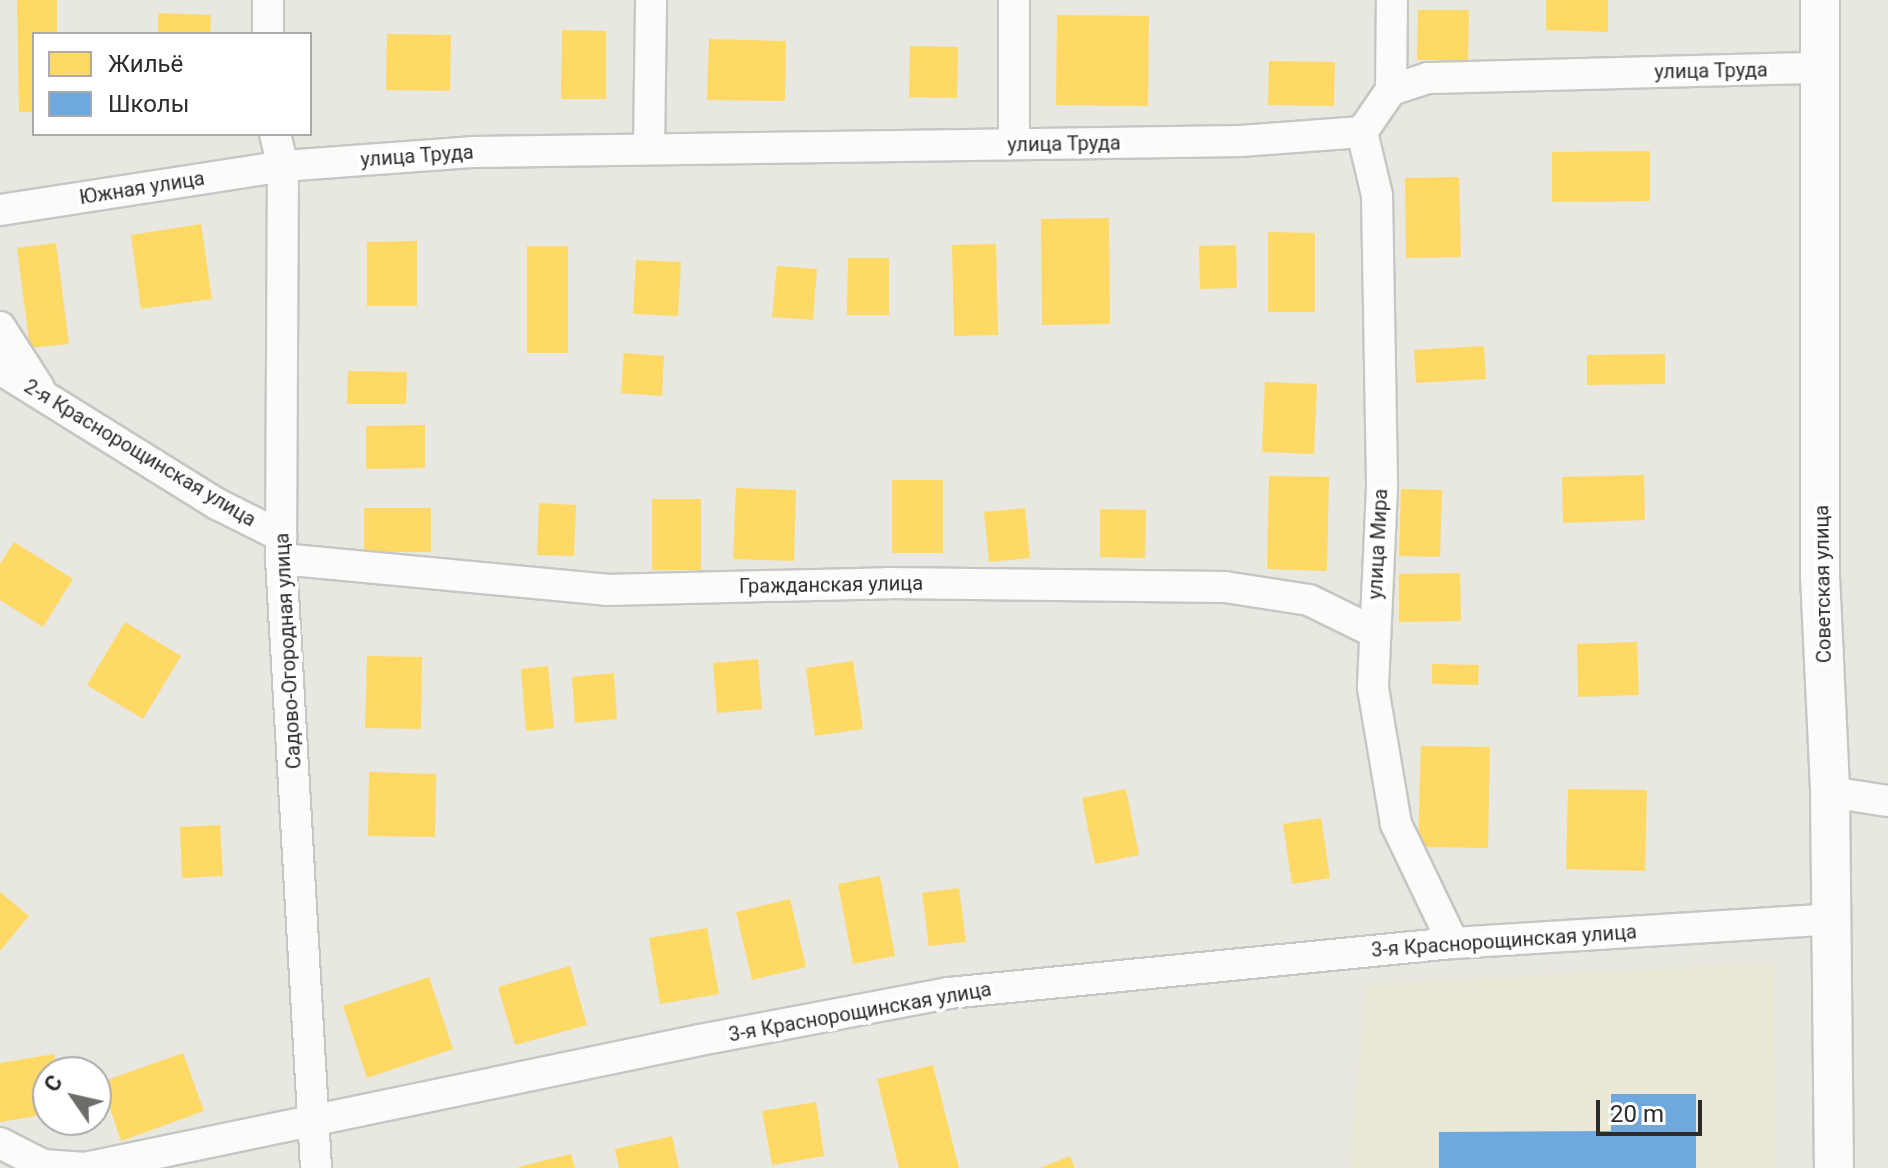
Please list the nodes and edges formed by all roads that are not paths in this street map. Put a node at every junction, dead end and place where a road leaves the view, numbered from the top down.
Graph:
1 (268, 0) edge
2 (651, 0) edge
3 (1014, 0) edge
4 (1392, 0) edge
5 (1820, 0) edge
6 (268, 32) edge
7 (1821, 68) junction
8 (1391, 90) junction
9 (1362, 132) junction
10 (276, 136) edge
11 (1014, 144) junction
12 (649, 149) junction
13 (283, 166) junction
14 (0, 210) edge
15 (0, 327) edge
16 (0, 369) edge
17 (44, 396) junction
18 (281, 547) junction
19 (1374, 632) junction
20 (1830, 792) junction
21 (1888, 801) edge
22 (1832, 919) junction
23 (1453, 943) junction
24 (314, 1121) junction
25 (0, 1143) edge
26 (316, 1168) edge
27 (1834, 1168) edge

1 - 6 street
2 - 12 street
3 - 11 street
4 - 8 street
5 - 7 street, Советская улица
7 - 8 street, улица Труда
7 - 20 street, Советская улица
8 - 9 street
9 - 11 street, улица Труда
9 - 19 street, улица Мира
10 - 13 street, Садово-Огородная улица
11 - 12 street, улица Труда
12 - 13 street, улица Труда
13 - 14 street, Южная улица
13 - 18 street, Садово-Огородная улица
15 - 17 street
16 - 17 street, 2-я Краснорощинская улица
17 - 18 street, 2-я Краснорощинская улица
18 - 19 street, Гражданская улица
18 - 24 street, Садово-Огородная улица
19 - 23 street, улица Мира
20 - 21 street
20 - 22 street, Советская улица
22 - 23 street, 3-я Краснорощинская улица
22 - 27 street, Советская улица
23 - 24 street, 3-я Краснорощинская улица
24 - 25 street, 3-я Краснорощинская улица
24 - 26 street, Садово-Огородная улица

